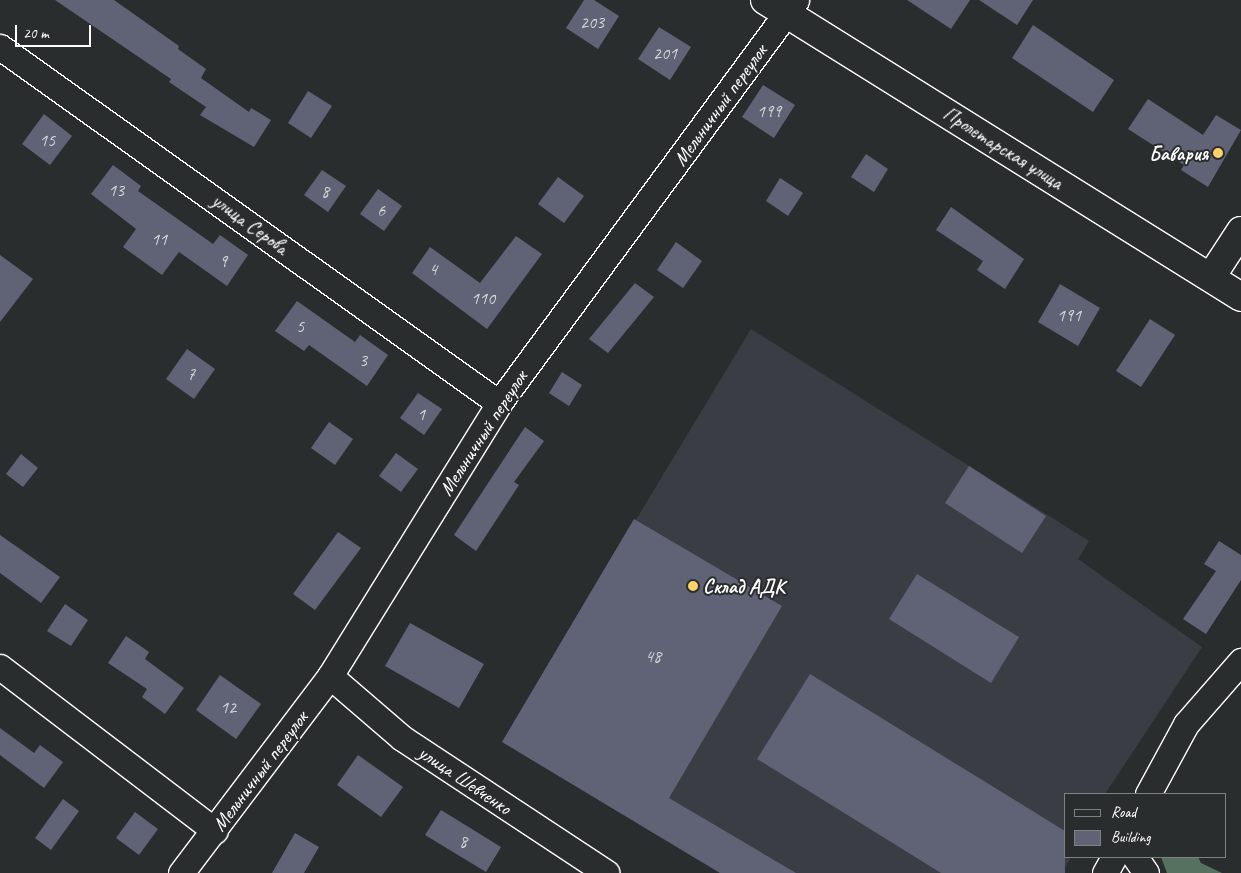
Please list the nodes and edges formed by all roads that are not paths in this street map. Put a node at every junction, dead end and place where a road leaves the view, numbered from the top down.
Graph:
1 (783, 5) edge
2 (0, 47) edge
3 (1241, 231) edge
4 (1211, 277) junction
5 (1241, 297) edge
6 (499, 403) junction
7 (1241, 661) edge
8 (0, 667) edge
9 (330, 676) junction
10 (1149, 793) edge
11 (215, 831) junction
12 (1113, 858) edge
13 (1135, 858) edge
14 (180, 873) edge
15 (607, 873) edge
16 (1105, 873) edge
17 (1146, 873) edge

1 - 4 main road, Пролетарская улица
1 - 6 street, Мельничный переулок
2 - 6 street, улица Серова
3 - 4 main road
4 - 5 main road, Пролетарская улица
6 - 9 street, Мельничный переулок
7 - 10 street
8 - 11 street
9 - 11 street, Мельничный переулок
9 - 15 street, улица Шевченко
11 - 14 street, Мельничный переулок
12 - 16 street
13 - 17 street

